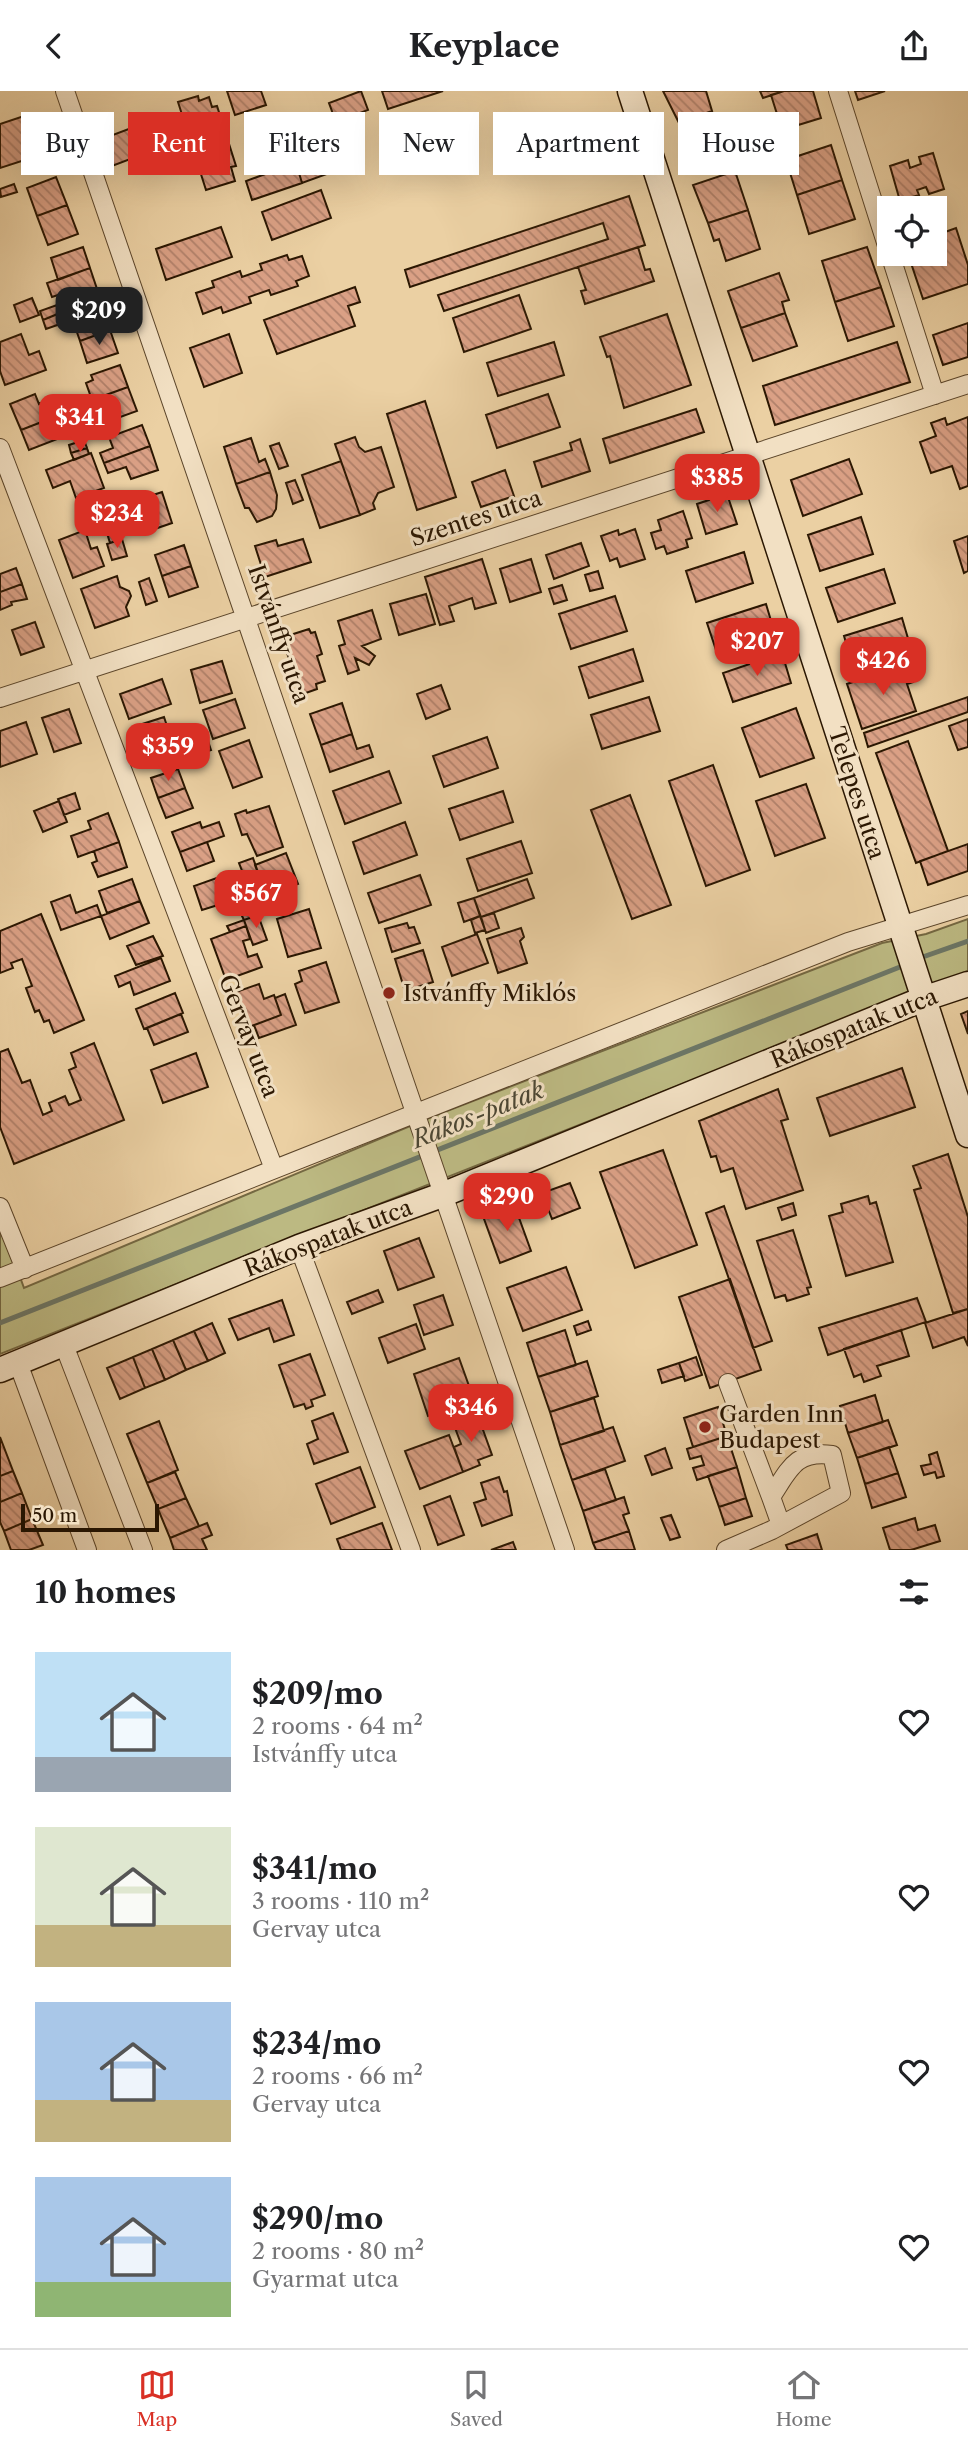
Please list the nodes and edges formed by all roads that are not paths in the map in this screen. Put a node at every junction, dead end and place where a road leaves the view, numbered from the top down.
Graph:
1 (65, 91) edge
2 (630, 91) edge
3 (838, 91) edge
4 (877, 215) edge
5 (893, 266) edge
6 (968, 384) edge
7 (935, 395) junction
8 (0, 448) edge
9 (748, 456) junction
10 (247, 618) junction
11 (84, 671) junction
12 (0, 698) edge
13 (968, 905) edge
14 (902, 932) junction
15 (968, 984) edge
16 (920, 989) junction
17 (416, 1114) junction
18 (968, 1135) edge
19 (274, 1170) junction
20 (442, 1195) junction
21 (0, 1207) edge
22 (299, 1247) junction
23 (25, 1269) junction
24 (0, 1278) edge
25 (64, 1345) junction
26 (9, 1367) edge
27 (728, 1383) dead end
28 (771, 1497) junction
29 (781, 1525) junction
30 (87, 1550) edge
31 (143, 1550) edge
32 (411, 1550) edge
33 (565, 1550) edge
34 (726, 1550) edge

1 - 10 street, Istvánffy utca
2 - 9 street, Telepes utca
3 - 4 street
5 - 7 street
6 - 7 street, Szentes utca
7 - 9 street, Szentes utca
8 - 11 street, Gervay utca
9 - 10 street, Szentes utca
9 - 14 street, Telepes utca
10 - 11 street, Szentes utca
10 - 17 street, Istvánffy utca
11 - 12 street, Szentes utca
11 - 19 street, Gervay utca
13 - 14 street
14 - 16 street, Telepes utca
14 - 17 street
15 - 16 street, Rákospatak utca
16 - 18 street, Telepes utca
16 - 20 street, Rákospatak utca
17 - 19 street
17 - 20 street, Istvánffy utca
19 - 23 street
20 - 22 street, Rákospatak utca
20 - 33 street, Istvánffy utca
21 - 23 street
22 - 25 street, Rákospatak utca
22 - 32 street
23 - 24 street
25 - 26 street, Rákospatak utca
25 - 31 street
26 - 30 street
27 - 28 street
28 - 29 street
28 - 29 street
29 - 34 street

